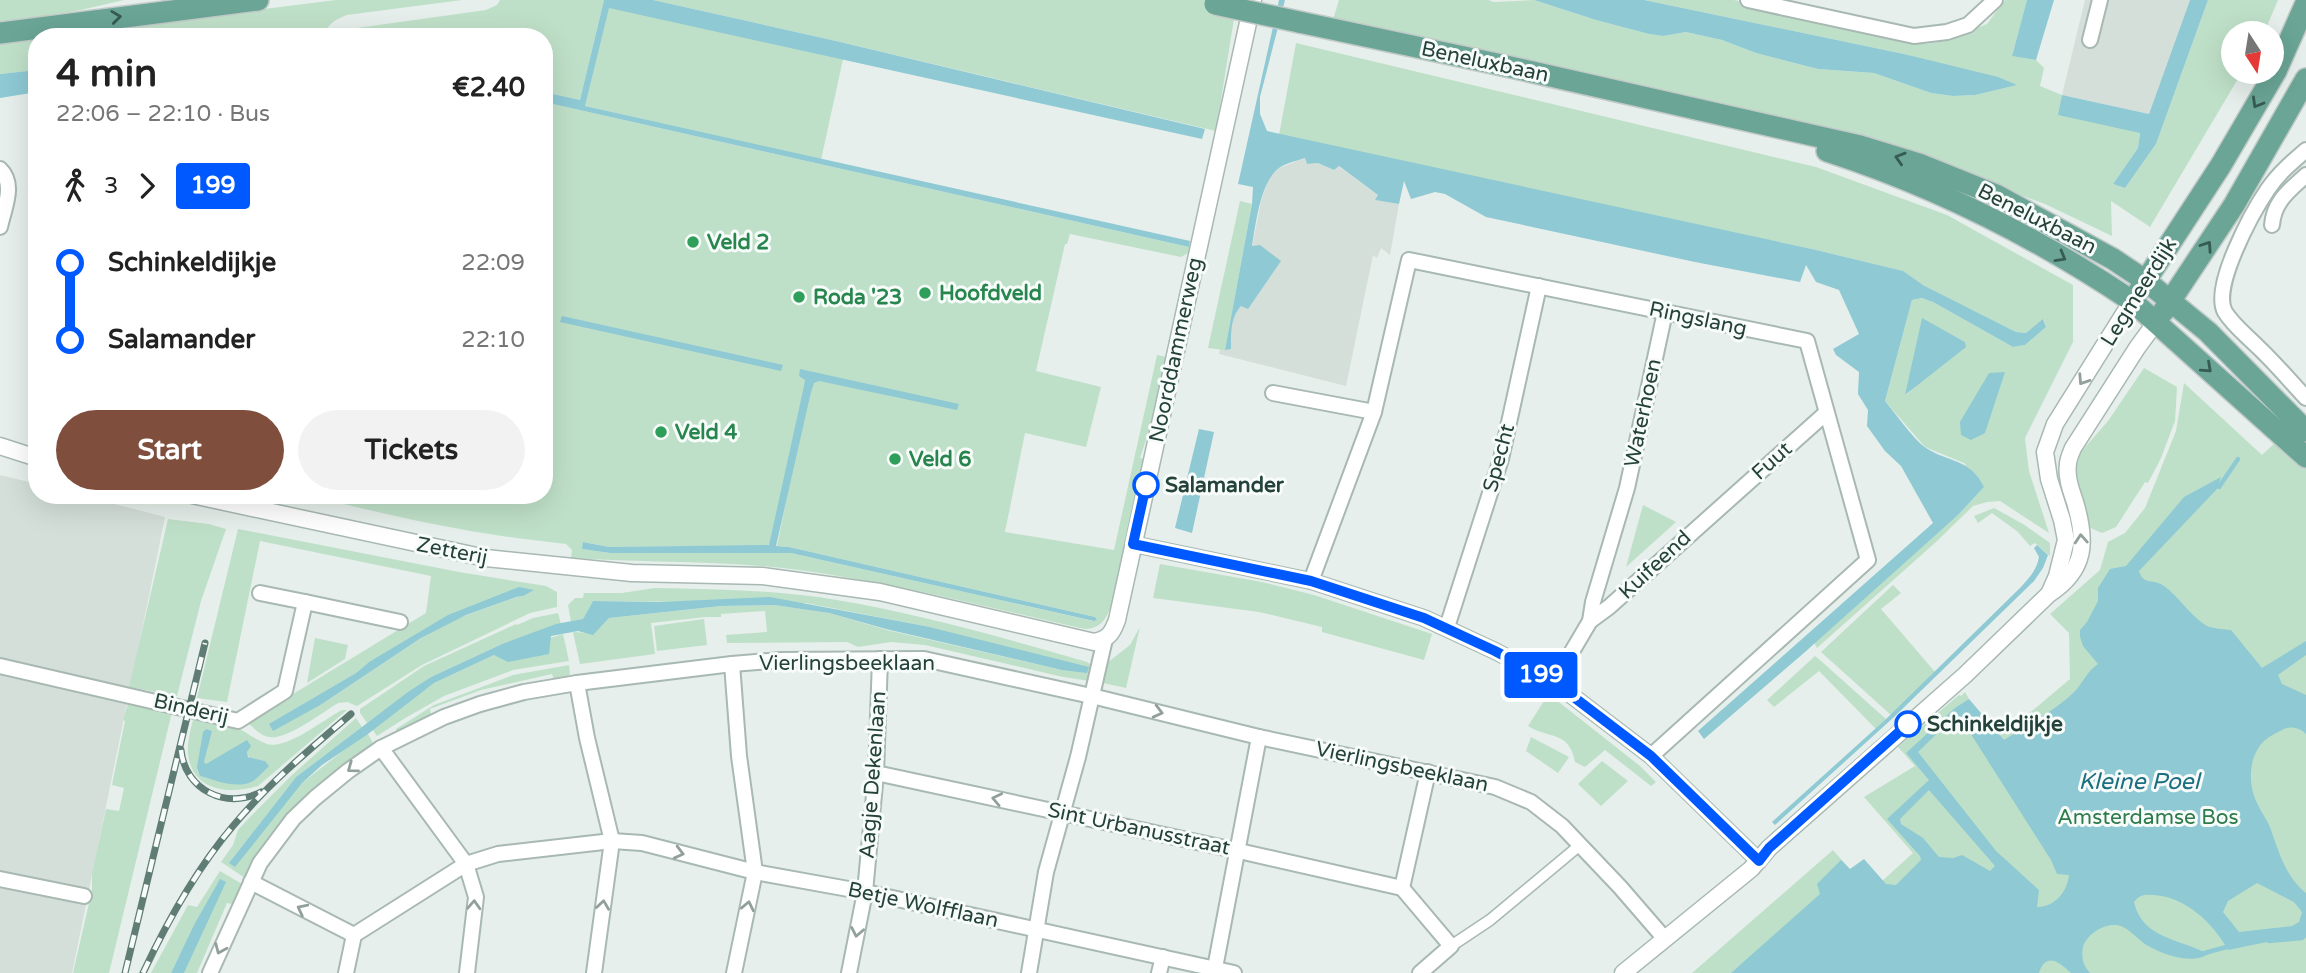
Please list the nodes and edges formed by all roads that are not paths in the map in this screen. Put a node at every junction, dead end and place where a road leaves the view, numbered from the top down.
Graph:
1 (258, 0) edge
2 (1254, 0) edge
3 (1748, 0) edge
4 (1995, 0) edge
5 (2100, 0) edge
6 (1207, 2) edge
7 (2306, 3) edge
8 (1794, 5) edge
9 (39, 28) edge
10 (28, 29) edge
11 (0, 33) edge
12 (2090, 40) dead end
13 (2306, 79) edge
14 (1771, 127) junction
15 (2306, 150) edge
16 (0, 169) edge
17 (2306, 175) edge
18 (2272, 225) dead end
19 (0, 227) edge
20 (2146, 281) junction
21 (1539, 286) junction
22 (2132, 301) junction
23 (2171, 301) junction
24 (1665, 312) junction
25 (2156, 322) junction
26 (1273, 393) dead end
27 (2306, 398) edge
28 (1374, 412) junction
29 (1826, 413) junction
30 (2306, 430) edge
31 (0, 446) edge
32 (0, 454) edge
33 (28, 456) edge
34 (2306, 457) edge
35 (28, 458) edge
36 (234, 504) edge
37 (1719, 508) joint
38 (1619, 513) joint
39 (1133, 544) junction
40 (1311, 581) junction
41 (260, 593) dead end
42 (2049, 594) junction
43 (305, 602) junction
44 (1591, 621) junction
45 (400, 622) dead end
46 (1447, 627) junction
47 (1100, 641) junction
48 (880, 659) junction
49 (732, 664) junction
50 (0, 666) edge
51 (1554, 682) junction
52 (577, 683) junction
53 (1092, 696) junction
54 (1259, 737) junction
55 (381, 748) junction
56 (1651, 756) junction
57 (1428, 772) junction
58 (876, 773) junction
59 (1063, 813) junction
60 (612, 841) junction
61 (1580, 845) junction
62 (1239, 850) junction
63 (1759, 861) junction
64 (466, 864) junction
65 (755, 872) junction
66 (0, 878) edge
67 (251, 882) junction
68 (1402, 888) junction
69 (865, 892) junction
70 (84, 896) dead end
71 (1037, 930) junction
72 (354, 935) junction
73 (1665, 939) junction
74 (1451, 946) junction
75 (1163, 957) junction
76 (1215, 968) junction
77 (210, 973) edge
78 (346, 973) edge
79 (467, 973) edge
80 (594, 973) edge
81 (734, 973) edge
82 (849, 973) edge
83 (1029, 973) edge
84 (1159, 973) edge
85 (1234, 973) edge
86 (1420, 973) edge
87 (1623, 973) edge

9 -> 1 main road
2 - 39 street, Noorddammerweg
3 - 8 street
4 - 8 street
5 - 12 street
6 - 14 main road, Beneluxbaan, bridge
7 -> 20 main road, Legmeerdijk
11 -> 10 main road
23 -> 13 main road, Legmeerdijk
20 -> 14 main road, Beneluxbaan
14 -> 22 main road, Beneluxbaan
15 - 27 street
16 - 19 street
17 - 18 street
20 - 22 main road, Legmeerdijk
20 - 23 main road, Beneluxbaan
21 - 24 street, Ringslang
21 - 28 street, Ringslang
21 - 46 street, Specht
22 - 25 main road, Beneluxbaan
22 -> 42 street, Legmeerdijk
23 - 25 main road, Legmeerdijk
23 - 30 main road
24 - 29 street, Ringslang
24 - 38 street, Waterhoen
25 -> 34 main road
42 -> 25 street, Legmeerdijk
26 - 28 street
28 - 40 street, Ringslang
29 - 37 street, Fuut
29 - 56 street, Ringslang
31 - 33 street
32 - 35 street
36 - 47 street, Zetterij
37 - 44 street, Kuifeend
38 - 44 street, Kuifeend
39 - 40 street
39 - 47 street, Noorddammerweg
40 - 46 street
41 - 43 street
42 - 63 street, Legmeerdijk
43 - 45 street
43 - 50 street, Binderij
44 - 51 street, Kuifeend
46 - 51 street
47 - 53 street, Noorddammerweg
48 - 49 street, Vierlingsbeeklaan
48 - 53 street, Vierlingsbeeklaan
48 - 58 street, Aagje Dekenlaan
49 - 52 street, Vierlingsbeeklaan
49 - 65 street
51 - 56 street
52 - 55 street, Vierlingsbeeklaan
52 - 60 street
53 -> 54 street, Vierlingsbeeklaan
53 - 59 street, Noorddammerweg
54 - 57 street, Vierlingsbeeklaan
54 - 62 street
55 - 64 street
55 -> 67 street, Vierlingsbeeklaan
56 - 63 street
57 - 61 street, Vierlingsbeeklaan
57 - 68 street
59 -> 58 street, Sint Urbanusstraat
58 - 69 street, Aagje Dekenlaan
59 - 62 street, Sint Urbanusstraat
59 - 71 street, Noorddammerweg
60 - 64 street, Betje Wolfflaan
60 -> 65 street, Betje Wolfflaan
80 -> 60 street
61 - 73 street, Vierlingsbeeklaan
61 - 74 street
62 - 68 street, Sint Urbanusstraat
62 - 76 street
63 - 73 street, Legmeerdijk
64 - 72 street, Betje Wolfflaan
79 -> 64 street
65 - 69 street, Betje Wolfflaan
81 -> 65 street
66 - 70 street
72 -> 67 street
67 -> 77 street, Vierlingsbeeklaan
68 - 74 street
69 - 71 street, Betje Wolfflaan
69 -> 82 street, Aagje Dekenlaan
71 - 75 street, Betje Wolfflaan
71 - 83 street
72 - 78 street
73 - 87 street, Legmeerdijk
74 - 86 street
75 - 76 street, Betje Wolfflaan
75 - 84 street
76 - 85 street, Betje Wolfflaan

